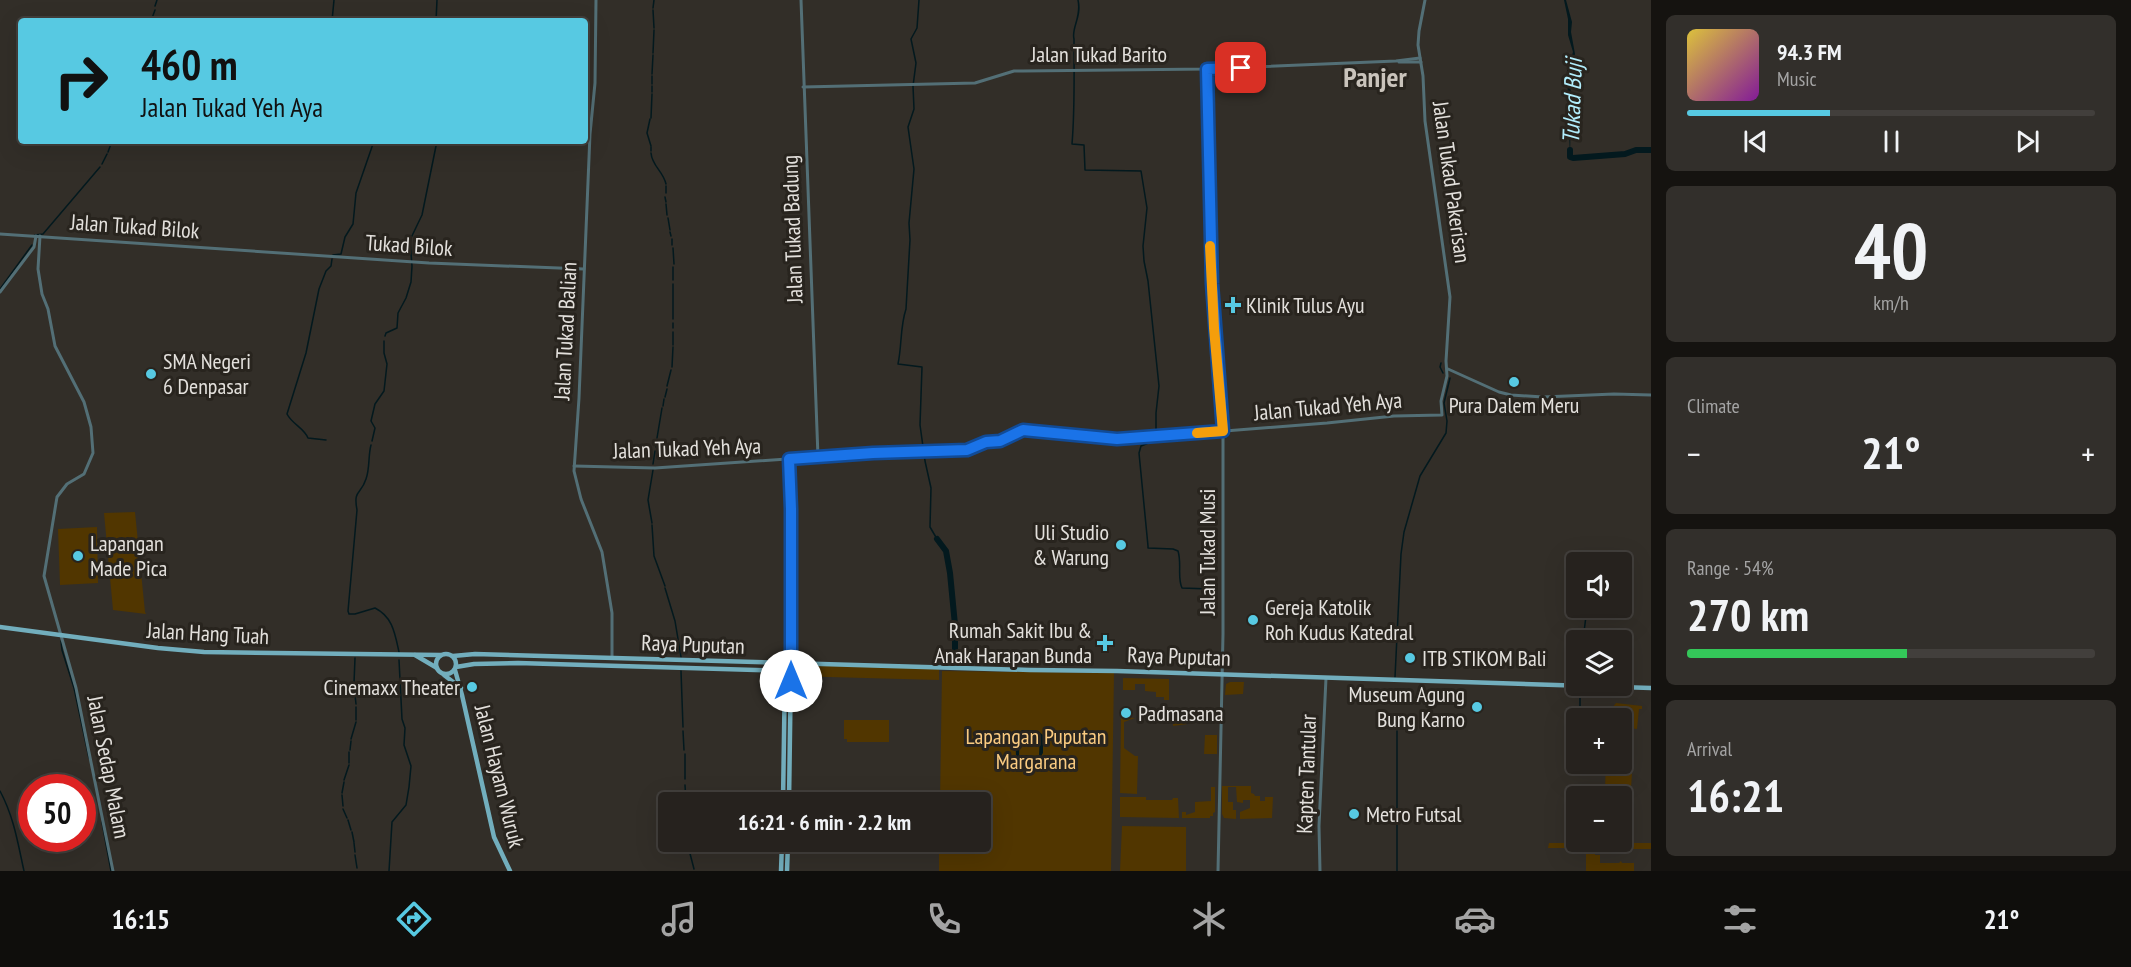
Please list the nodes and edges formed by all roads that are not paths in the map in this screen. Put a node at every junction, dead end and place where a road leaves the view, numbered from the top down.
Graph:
1 (596, 0) edge
2 (801, 0) edge
3 (1425, 0) edge
4 (1421, 60) junction
5 (1207, 69) junction
6 (803, 87) junction
7 (0, 234) edge
8 (38, 239) junction
9 (233, 249) joint
10 (584, 269) junction
11 (0, 292) edge
12 (1447, 369) junction
13 (1447, 374) junction
14 (1458, 374) junction
15 (1651, 395) edge
16 (1442, 415) joint
17 (1223, 431) junction
18 (818, 457) junction
19 (789, 459) junction
20 (574, 466) junction
21 (0, 627) edge
22 (62, 635) junction
23 (415, 655) junction
24 (441, 655) junction
25 (453, 656) junction
26 (612, 657) junction
27 (644, 659) junction
28 (750, 662) junction
29 (791, 663) junction
30 (644, 666) junction
31 (437, 668) junction
32 (455, 669) junction
33 (750, 669) junction
34 (788, 671) junction
35 (442, 674) junction
36 (1222, 674) junction
37 (1326, 678) junction
38 (1566, 686) edge
39 (460, 688) junction
40 (1632, 688) edge
41 (1651, 688) edge
42 (783, 792) edge
43 (789, 792) edge
44 (782, 852) edge
45 (788, 852) edge
46 (113, 871) edge
47 (510, 871) edge
48 (781, 871) edge
49 (788, 871) edge
50 (1218, 871) edge
51 (1320, 871) edge

1 - 10 street, Jalan Tukad Balian
2 - 6 street, Jalan Tukad Badung
3 - 4 street, Jalan Tukad Pakerisan
4 - 5 street, Jalan Tukad Barito
4 - 12 street, Jalan Tukad Pakerisan
5 - 6 street, Jalan Tukad Barito
5 - 17 street, Jalan Tukad Musi
6 - 18 street, Jalan Tukad Badung
7 - 8 street, Jalan Tukad Bilok
8 - 9 street, Jalan Tukad Bilok
8 - 11 street
8 - 22 street, Jalan Sedap Malam
9 - 10 street, Tukad Bilok
10 - 20 street, Jalan Tukad Balian
12 - 13 street, Jalan Tukad Pakerisan
12 - 14 street
13 - 14 street
13 - 16 street, Jalan Tukad Pakerisan
14 - 15 street
16 - 17 street, Jalan Tukad Yeh Aya
17 - 18 street, Jalan Tukad Yeh Aya
17 - 36 street, Jalan Tukad Musi
18 - 19 street, Jalan Tukad Yeh Aya
19 - 20 street, Jalan Tukad Yeh Aya
19 - 29 street
20 - 26 street, Jalan Tukad Balian
21 - 22 main road, Jalan Hang Tuah
22 - 23 main road, Jalan Hang Tuah
22 - 46 street, Jalan Sedap Malam
23 - 24 main road, Jalan Hang Tuah
23 - 31 main road, Jalan Hang Tuah
24 - 25 main road
24 - 31 main road
25 - 26 main road, Raya Puputan
25 - 32 main road
26 - 27 main road, Raya Puputan
27 - 28 main road, Raya Puputan
27 - 30 main road
28 - 29 main road, Raya Puputan
28 - 33 main road
29 - 34 main road
29 - 36 main road, Raya Puputan
30 - 32 main road, Raya Puputan
30 - 33 main road, Raya Puputan
31 - 35 main road
32 - 35 main road
32 - 39 main road, Jalan Hayam Wuruk
33 - 34 main road, Raya Puputan
34 - 42 main road
34 - 43 main road
35 - 39 main road, Jalan Hayam Wuruk
36 - 37 main road, Raya Puputan
36 - 50 street, Jalan Tukad Musi
37 - 38 main road, Raya Puputan
37 - 51 street, Kapten Tantular
39 - 47 main road, Jalan Hayam Wuruk
40 - 41 main road, Raya Puputan
44 - 48 main road
45 - 49 main road

